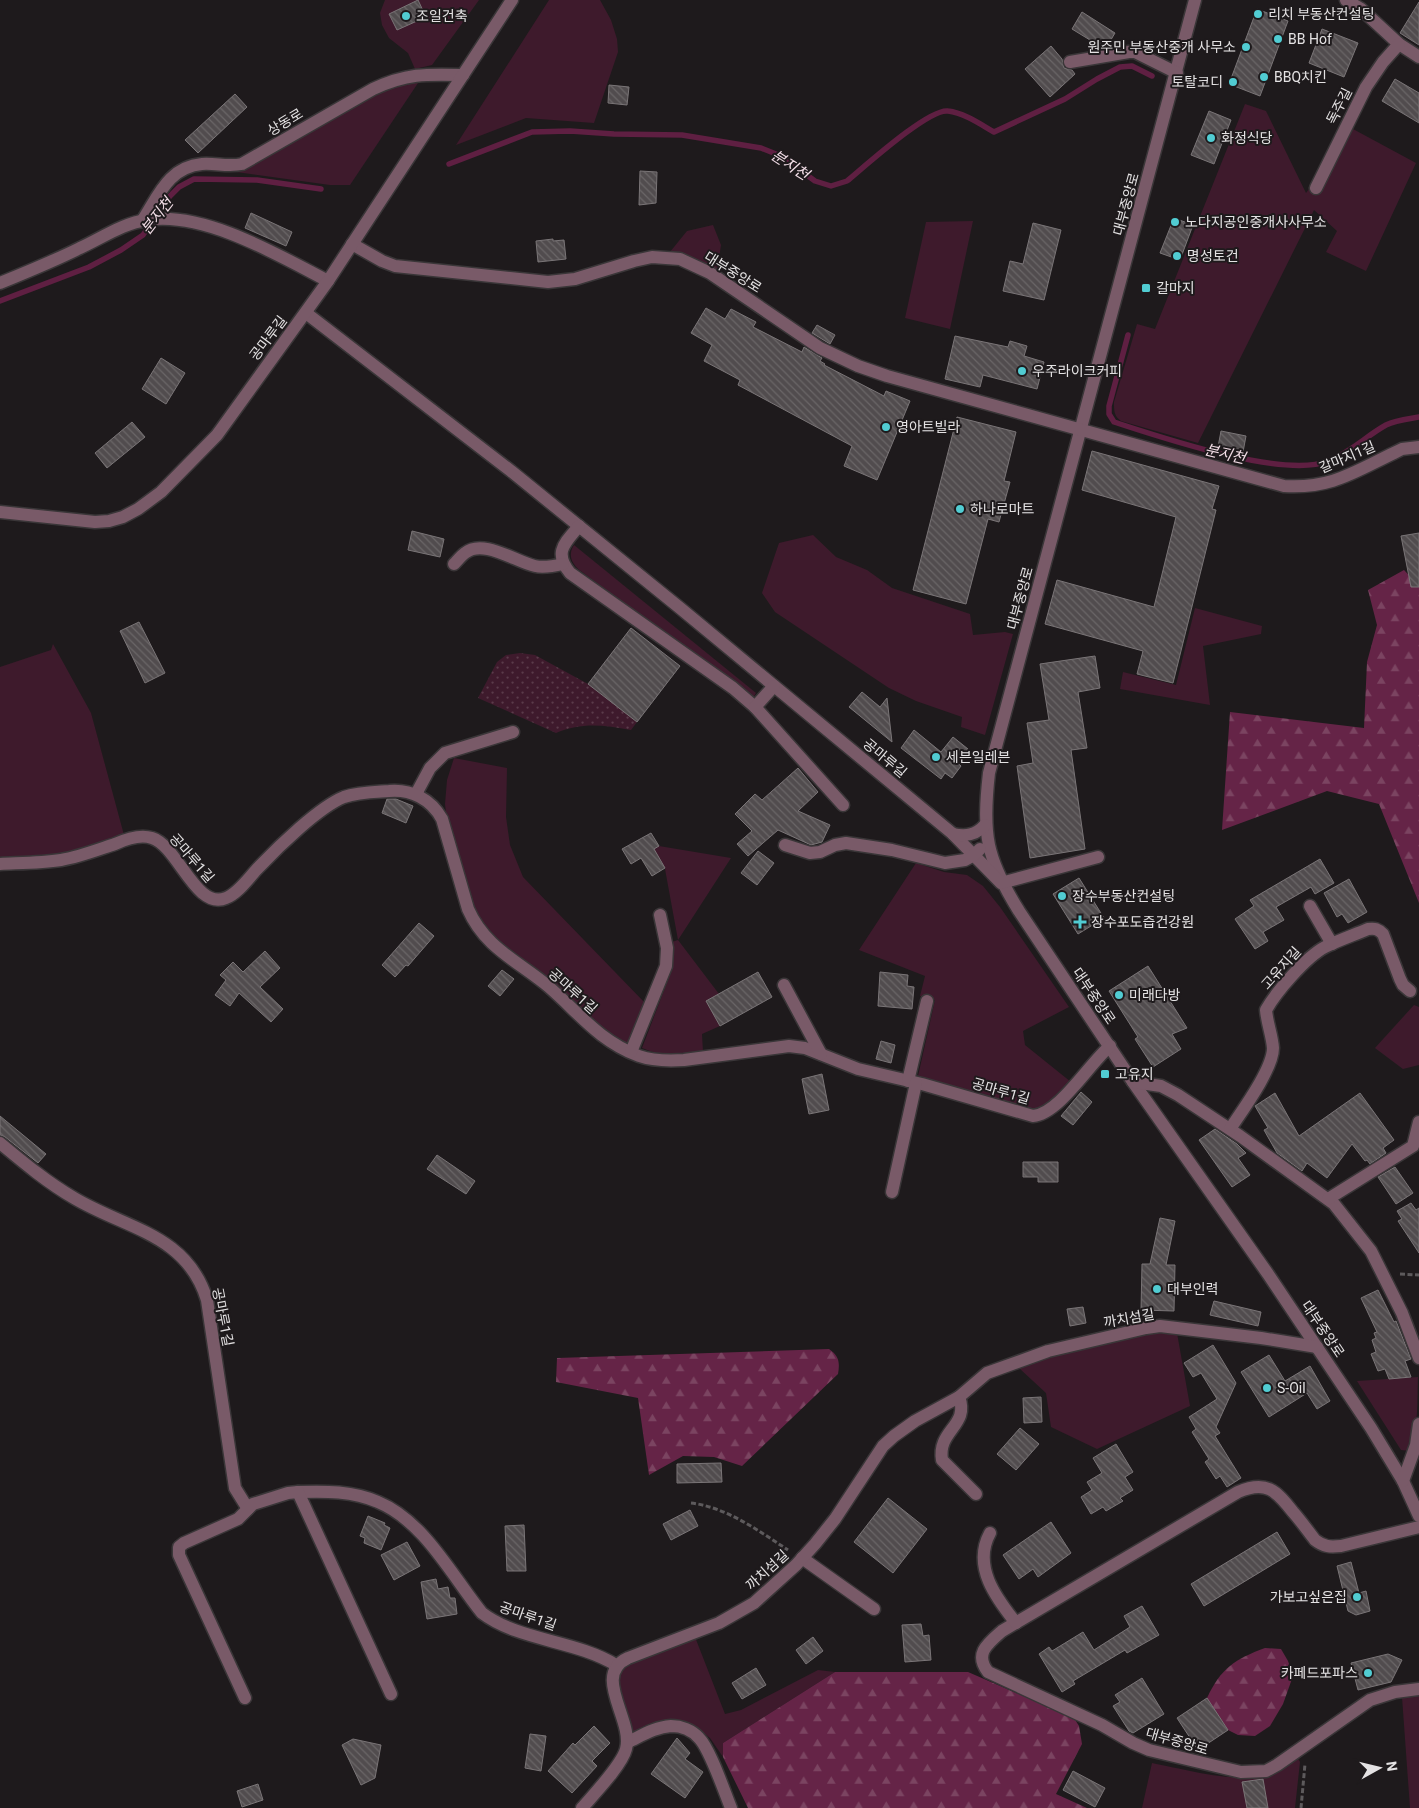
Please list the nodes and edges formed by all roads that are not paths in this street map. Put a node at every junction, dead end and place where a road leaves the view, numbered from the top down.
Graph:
1 (512, 0) edge
2 (1195, 0) edge
3 (1346, 0) edge
4 (1399, 44) junction
5 (1419, 57) edge
6 (1070, 62) dead end
7 (1177, 73) junction
8 (464, 75) junction
9 (1316, 188) dead end
10 (144, 220) junction
11 (352, 244) junction
12 (328, 281) junction
13 (0, 283) edge
14 (306, 313) junction
15 (1082, 430) junction
16 (1419, 448) edge
17 (0, 512) edge
18 (578, 526) junction
19 (454, 564) dead end
20 (562, 564) junction
21 (774, 686) junction
22 (755, 707) junction
23 (513, 732) dead end
24 (416, 794) junction
25 (843, 805) dead end
26 (985, 825) junction
27 (953, 834) junction
28 (785, 845) dead end
29 (974, 855) junction
30 (1098, 857) dead end
31 (0, 864) edge
32 (1001, 883) junction
33 (1310, 906) dead end
34 (660, 915) dead end
35 (1332, 944) junction
36 (784, 985) dead end
37 (1410, 991) dead end
38 (927, 1001) dead end
39 (1110, 1046) junction
40 (632, 1052) junction
41 (821, 1054) junction
42 (912, 1082) junction
43 (1134, 1082) junction
44 (1419, 1122) edge
45 (1230, 1129) junction
46 (0, 1144) edge
47 (1416, 1147) edge
48 (892, 1192) dead end
49 (1328, 1199) junction
50 (1317, 1347) junction
51 (1419, 1358) edge
52 (959, 1396) junction
53 (1419, 1424) edge
54 (1403, 1481) junction
55 (298, 1492) junction
56 (976, 1494) dead end
57 (248, 1509) junction
58 (1419, 1516) edge
59 (1419, 1527) edge
60 (990, 1533) dead end
61 (802, 1558) junction
62 (874, 1609) dead end
63 (1016, 1623) junction
64 (616, 1665) junction
65 (1419, 1689) edge
66 (391, 1694) dead end
67 (246, 1698) dead end
68 (628, 1742) junction
69 (582, 1808) edge
70 (731, 1808) edge

1 - 8 street
2 - 7 street, 대부중앙로
3 - 4 street
4 - 5 street
4 - 9 street, 독주길
6 - 7 street
7 - 15 street, 대부중앙로
8 - 10 street, 상동로
8 - 11 street
10 - 12 street
10 - 13 street
11 - 12 street
11 - 15 street, 대부중앙로
12 - 14 street
14 - 17 street, 공마루길
14 - 18 street, 공마루길
15 - 16 street, 갈마지1길
15 - 26 street, 대부중앙로
18 - 20 street
18 - 21 street, 공마루길
19 - 20 street
20 - 22 street
21 - 22 street
21 - 27 street, 공마루길
22 - 25 street
23 - 24 street
24 - 31 street, 공마루1길
24 - 40 street, 공마루1길
26 - 27 street
26 - 29 street
26 - 32 street, 대부중앙로
27 - 29 street, 공마루길
28 - 29 street
29 - 32 street, 공마루길
30 - 32 street
32 - 39 street, 대부중앙로
33 - 35 street
34 - 40 street
35 - 37 street, 고유지길
35 - 45 street, 고유지길
36 - 41 street
38 - 42 street
39 - 42 street, 공마루1길
39 - 43 street, 대부중앙로
40 - 41 street, 공마루1길
41 - 42 street, 공마루1길
42 - 48 street
43 - 45 street
43 - 50 street, 대부중앙로
44 - 47 street
45 - 49 street
46 - 57 street, 공마루1길
47 - 49 street
49 - 51 street
50 - 52 street, 까치섬길
50 - 54 street, 대부중앙로
52 - 56 street
52 - 61 street, 까치섬길
53 - 54 street
54 - 58 street, 대부중앙로
55 - 57 street, 공마루1길
55 - 64 street, 공마루1길
55 - 66 street
57 - 67 street, 공마루1길
59 - 63 street, 대부중앙로
60 - 63 street
61 - 62 street
61 - 64 street, 까치섬길
63 - 65 street, 대부중앙로
64 - 68 street
68 - 69 street
68 - 70 street

